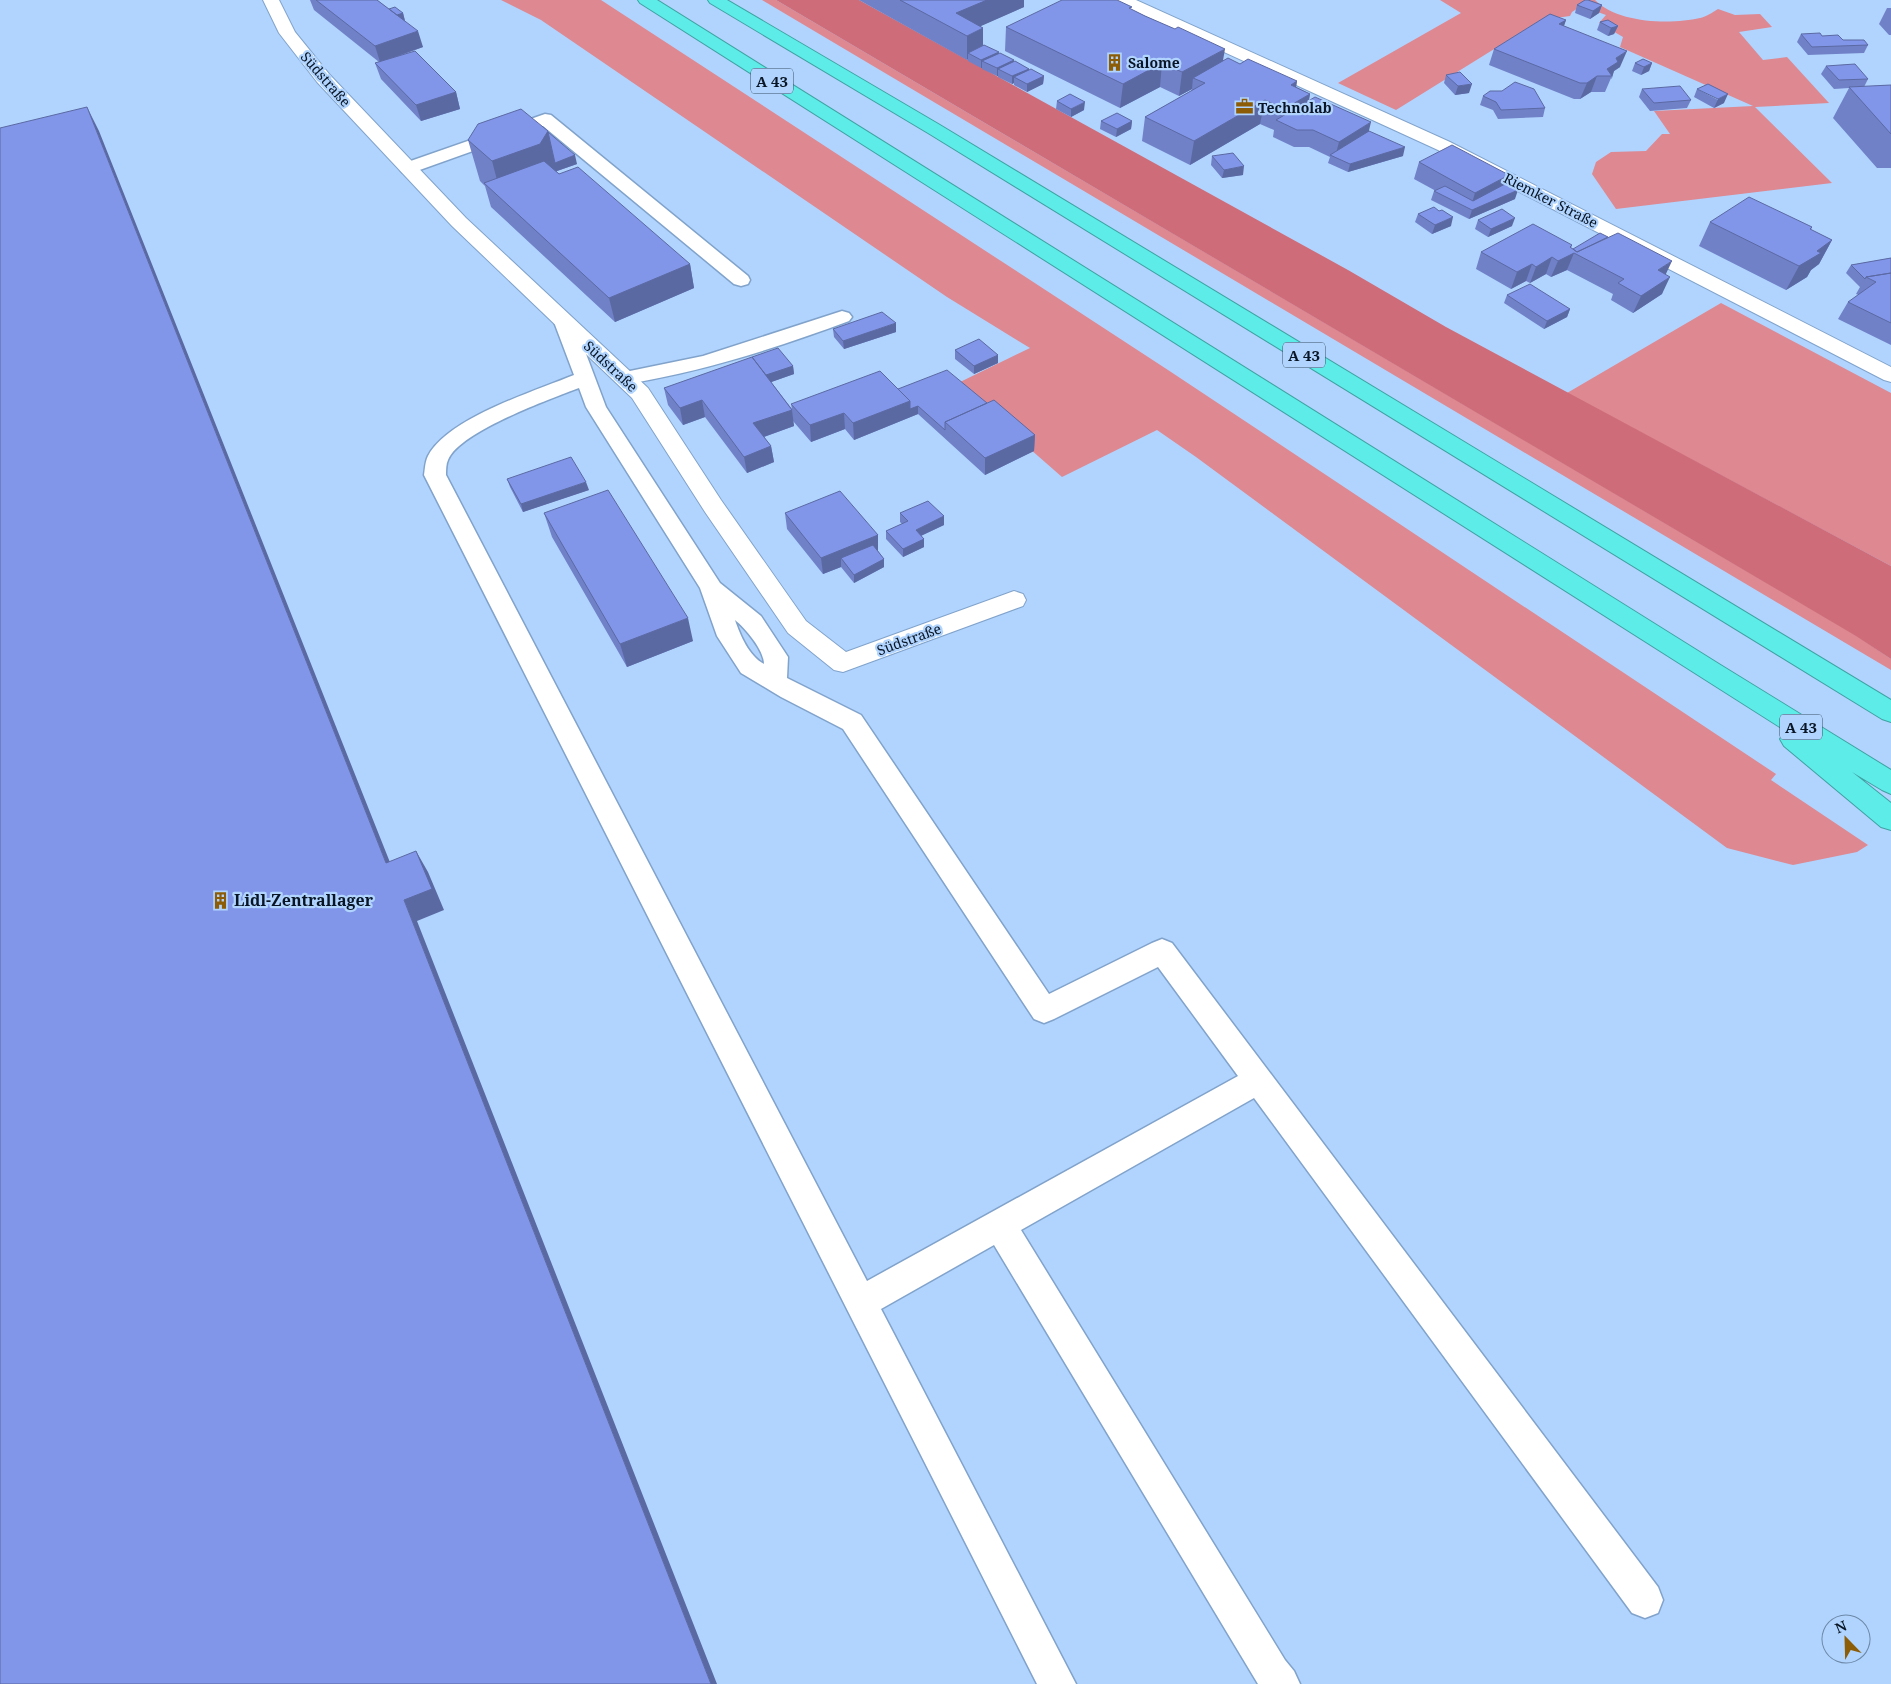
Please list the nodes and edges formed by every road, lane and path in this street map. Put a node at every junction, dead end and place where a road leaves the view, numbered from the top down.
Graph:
1 (271, 0) edge
2 (646, 0) edge
3 (716, 0) edge
4 (1124, 0) edge
5 (408, 168) junction
6 (741, 280) dead end
7 (842, 317) dead end
8 (564, 322) junction
9 (1891, 375) edge
10 (585, 378) junction
11 (625, 378) junction
12 (1014, 600) dead end
13 (1710, 671) junction
14 (1891, 712) edge
15 (1891, 783) edge
16 (1891, 819) edge
17 (1259, 1080) junction
18 (1000, 1225) junction
19 (860, 1302) junction
20 (1645, 1600) dead end
21 (1057, 1684) edge
22 (1281, 1684) edge

1 - 5 street, Südstraße
2 - 13 highway, A 43
3 - 14 highway, A 43
4 - 9 street, Riemker Straße
5 - 6 lane
5 - 8 street, Südstraße
7 - 11 lane
8 - 10 lane
8 - 11 street, Südstraße
10 - 17 lane
10 - 19 lane
11 - 12 street, Südstraße
13 - 15 highway, A 43
13 - 16 highway
17 - 18 lane
17 - 20 lane
18 - 19 lane
18 - 22 lane
19 - 21 lane

